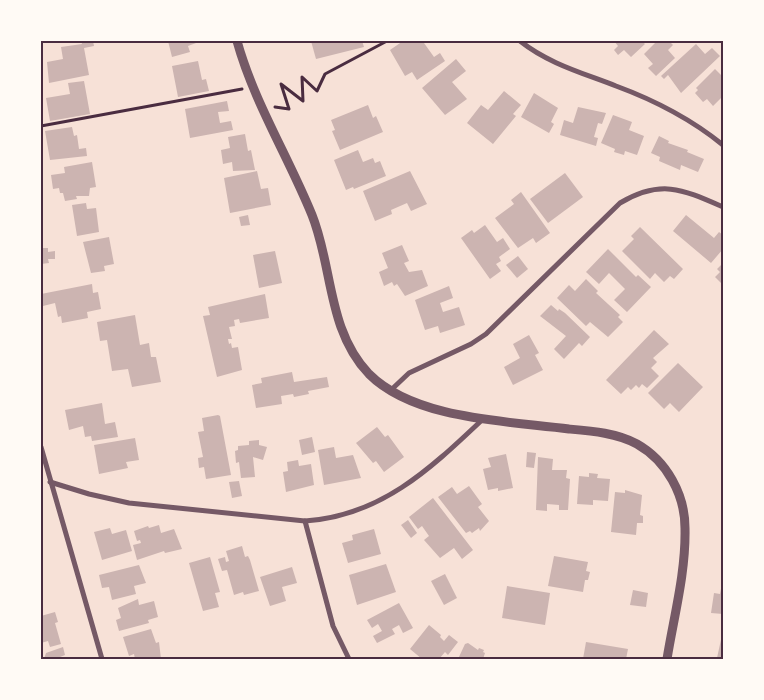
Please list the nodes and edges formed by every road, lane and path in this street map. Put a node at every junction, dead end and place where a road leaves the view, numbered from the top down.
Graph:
1 (237, 41) edge
2 (387, 41) edge
3 (520, 41) edge
4 (252, 87) junction
5 (260, 104) junction
6 (41, 126) edge
7 (723, 145) edge
8 (723, 207) edge
9 (391, 390) junction
10 (483, 419) junction
11 (41, 447) edge
12 (50, 482) junction
13 (304, 521) junction
14 (102, 659) edge
15 (349, 659) edge
16 (667, 659) edge

1 - 4 street
2 - 5 path
3 - 7 street
4 - 5 street
4 - 6 path
5 - 9 street
8 - 9 street
9 - 10 street
10 - 13 street
10 - 16 street
11 - 12 street
12 - 13 street
12 - 14 street
13 - 15 street

